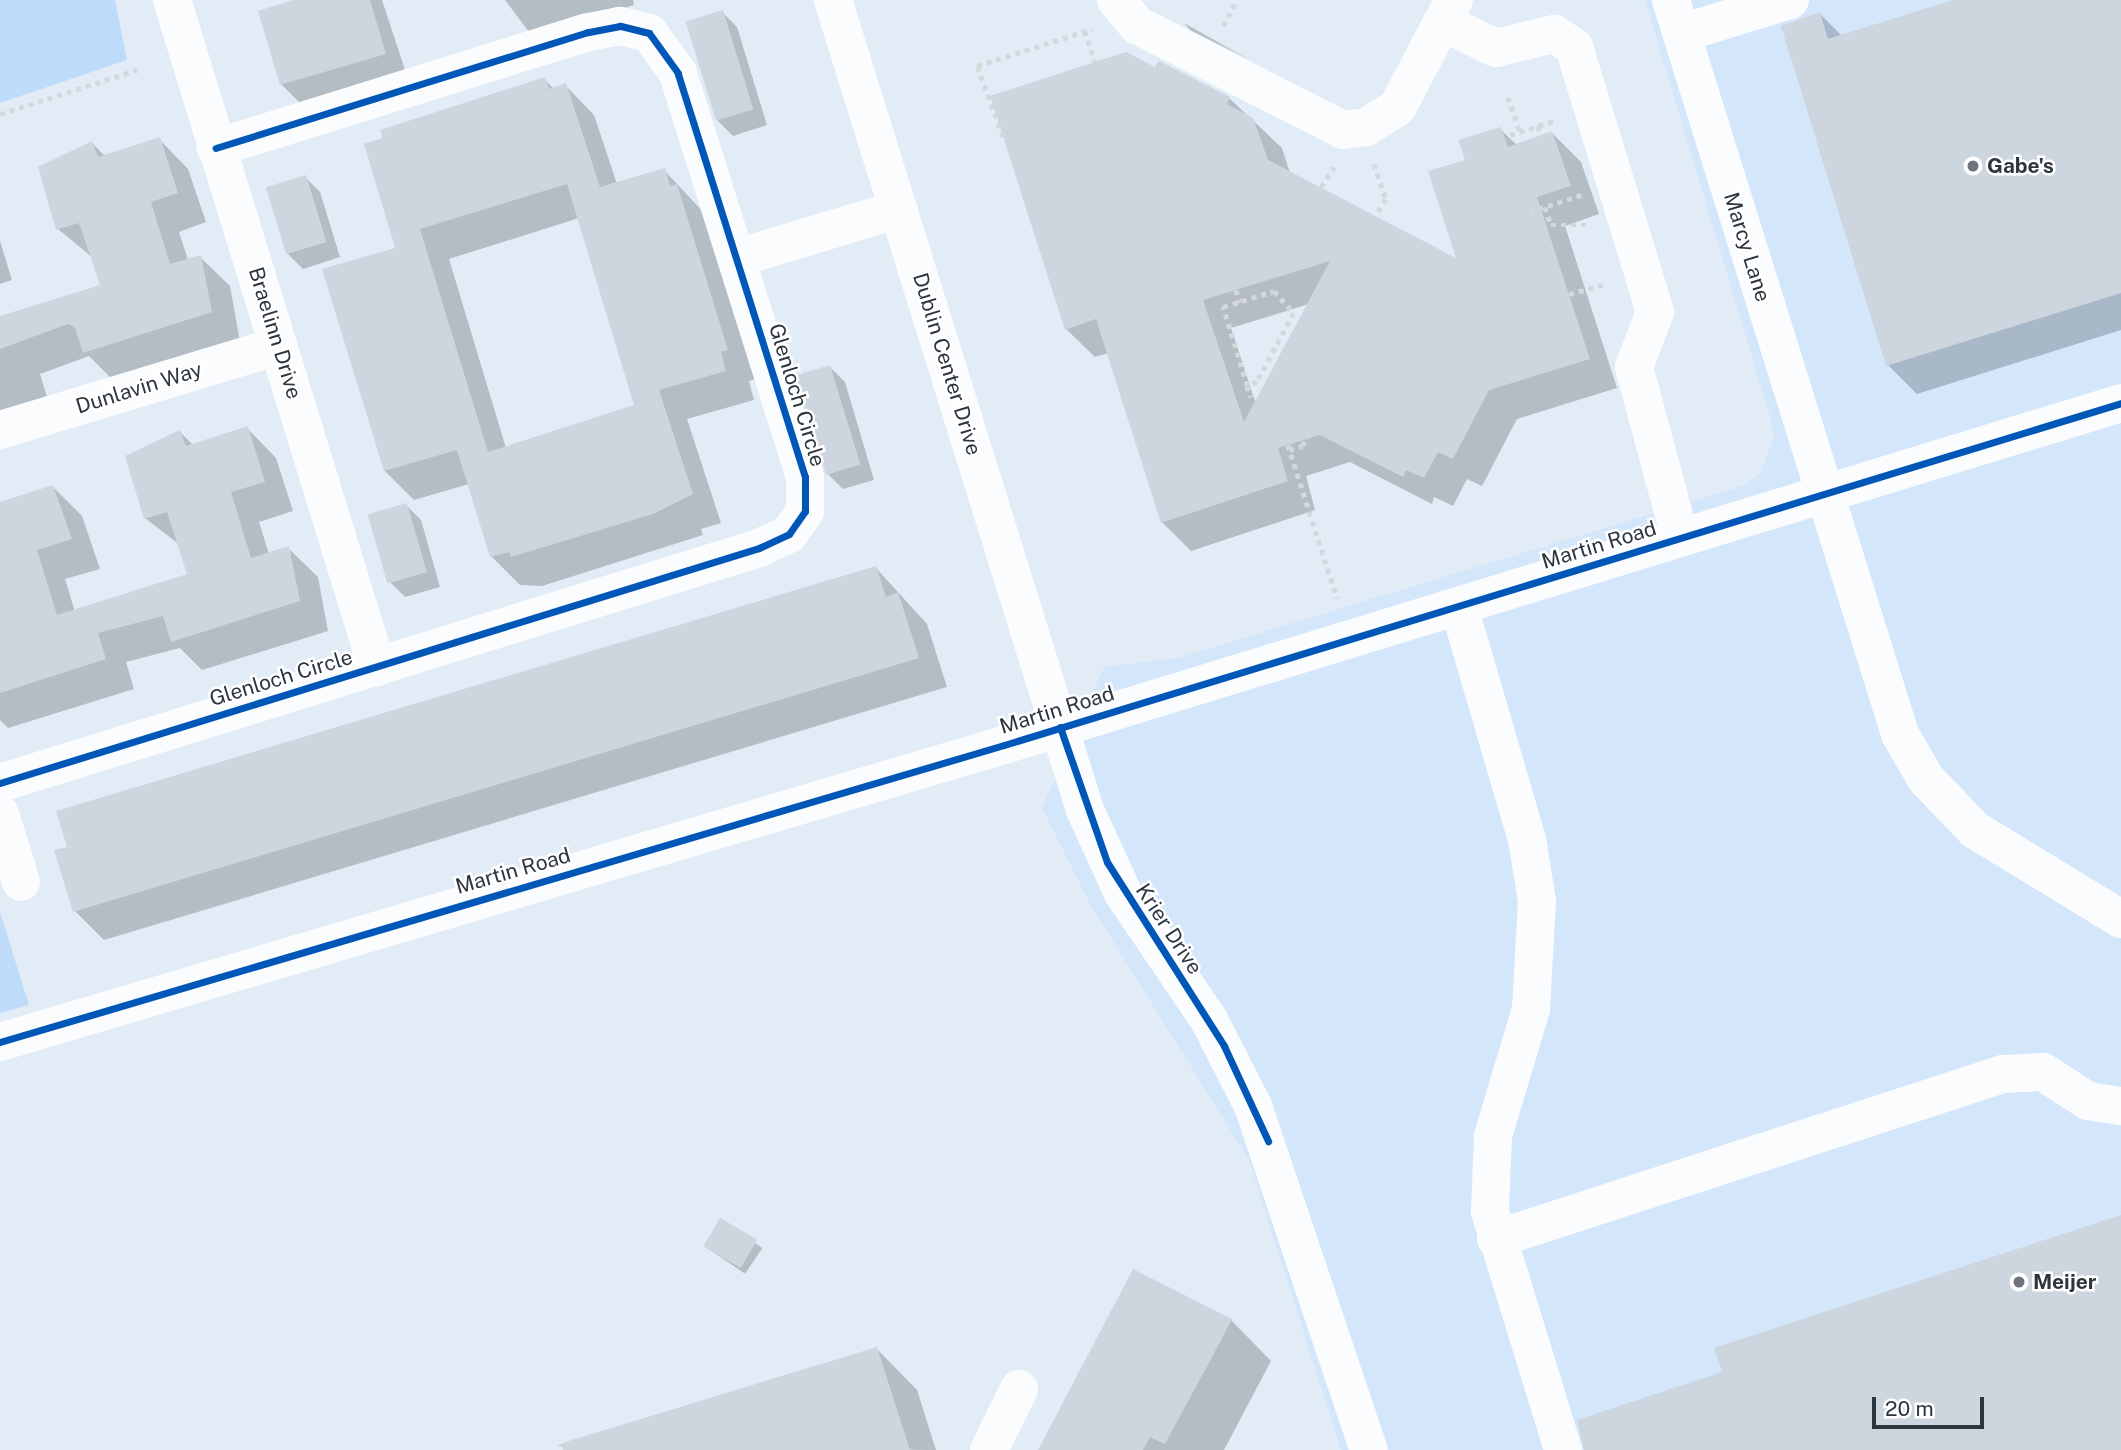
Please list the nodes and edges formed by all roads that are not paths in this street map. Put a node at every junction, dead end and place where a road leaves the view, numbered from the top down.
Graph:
1 (172, 0) edge
2 (833, 0) edge
3 (1116, 0) edge
4 (1790, 0) edge
5 (1448, 11) edge
6 (1677, 17) edge
7 (216, 148) junction
8 (899, 209) junction
9 (737, 258) junction
10 (279, 346) junction
11 (2121, 403) edge
12 (0, 430) edge
13 (1822, 494) junction
14 (1679, 538) junction
15 (1459, 607) junction
16 (377, 667) junction
17 (1060, 727) junction
18 (0, 783) edge
19 (0, 814) edge
20 (21, 882) dead end
21 (2121, 884) edge
22 (2085, 895) junction
23 (2121, 919) edge
24 (0, 1042) edge
25 (2121, 1106) edge
26 (1496, 1239) junction
27 (1020, 1389) dead end
28 (989, 1450) edge
29 (1369, 1450) edge
30 (1563, 1450) edge

1 - 7 street, Braelinn Drive
2 - 8 street, Dublin Center Drive
3 - 5 street
4 - 6 street
5 - 14 street
6 - 13 street, Marcy Lane
7 - 9 street, Glenloch Circle
7 - 10 street, Braelinn Drive
8 - 9 street
8 - 17 street, Dublin Center Drive
9 - 16 street, Glenloch Circle
10 - 12 street, Dunlavin Way
10 - 16 street, Braelinn Drive
11 - 13 street, Martin Road
13 - 14 street, Martin Road
13 - 22 street, Marcy Lane
14 - 15 street, Martin Road
15 - 17 street, Martin Road
15 - 26 street
16 - 18 street, Glenloch Circle
17 - 24 street, Martin Road
17 - 29 street, Krier Drive
19 - 20 street
21 - 22 street
22 - 23 street, Marcy Lane
25 - 26 street
26 - 30 street
27 - 28 street

